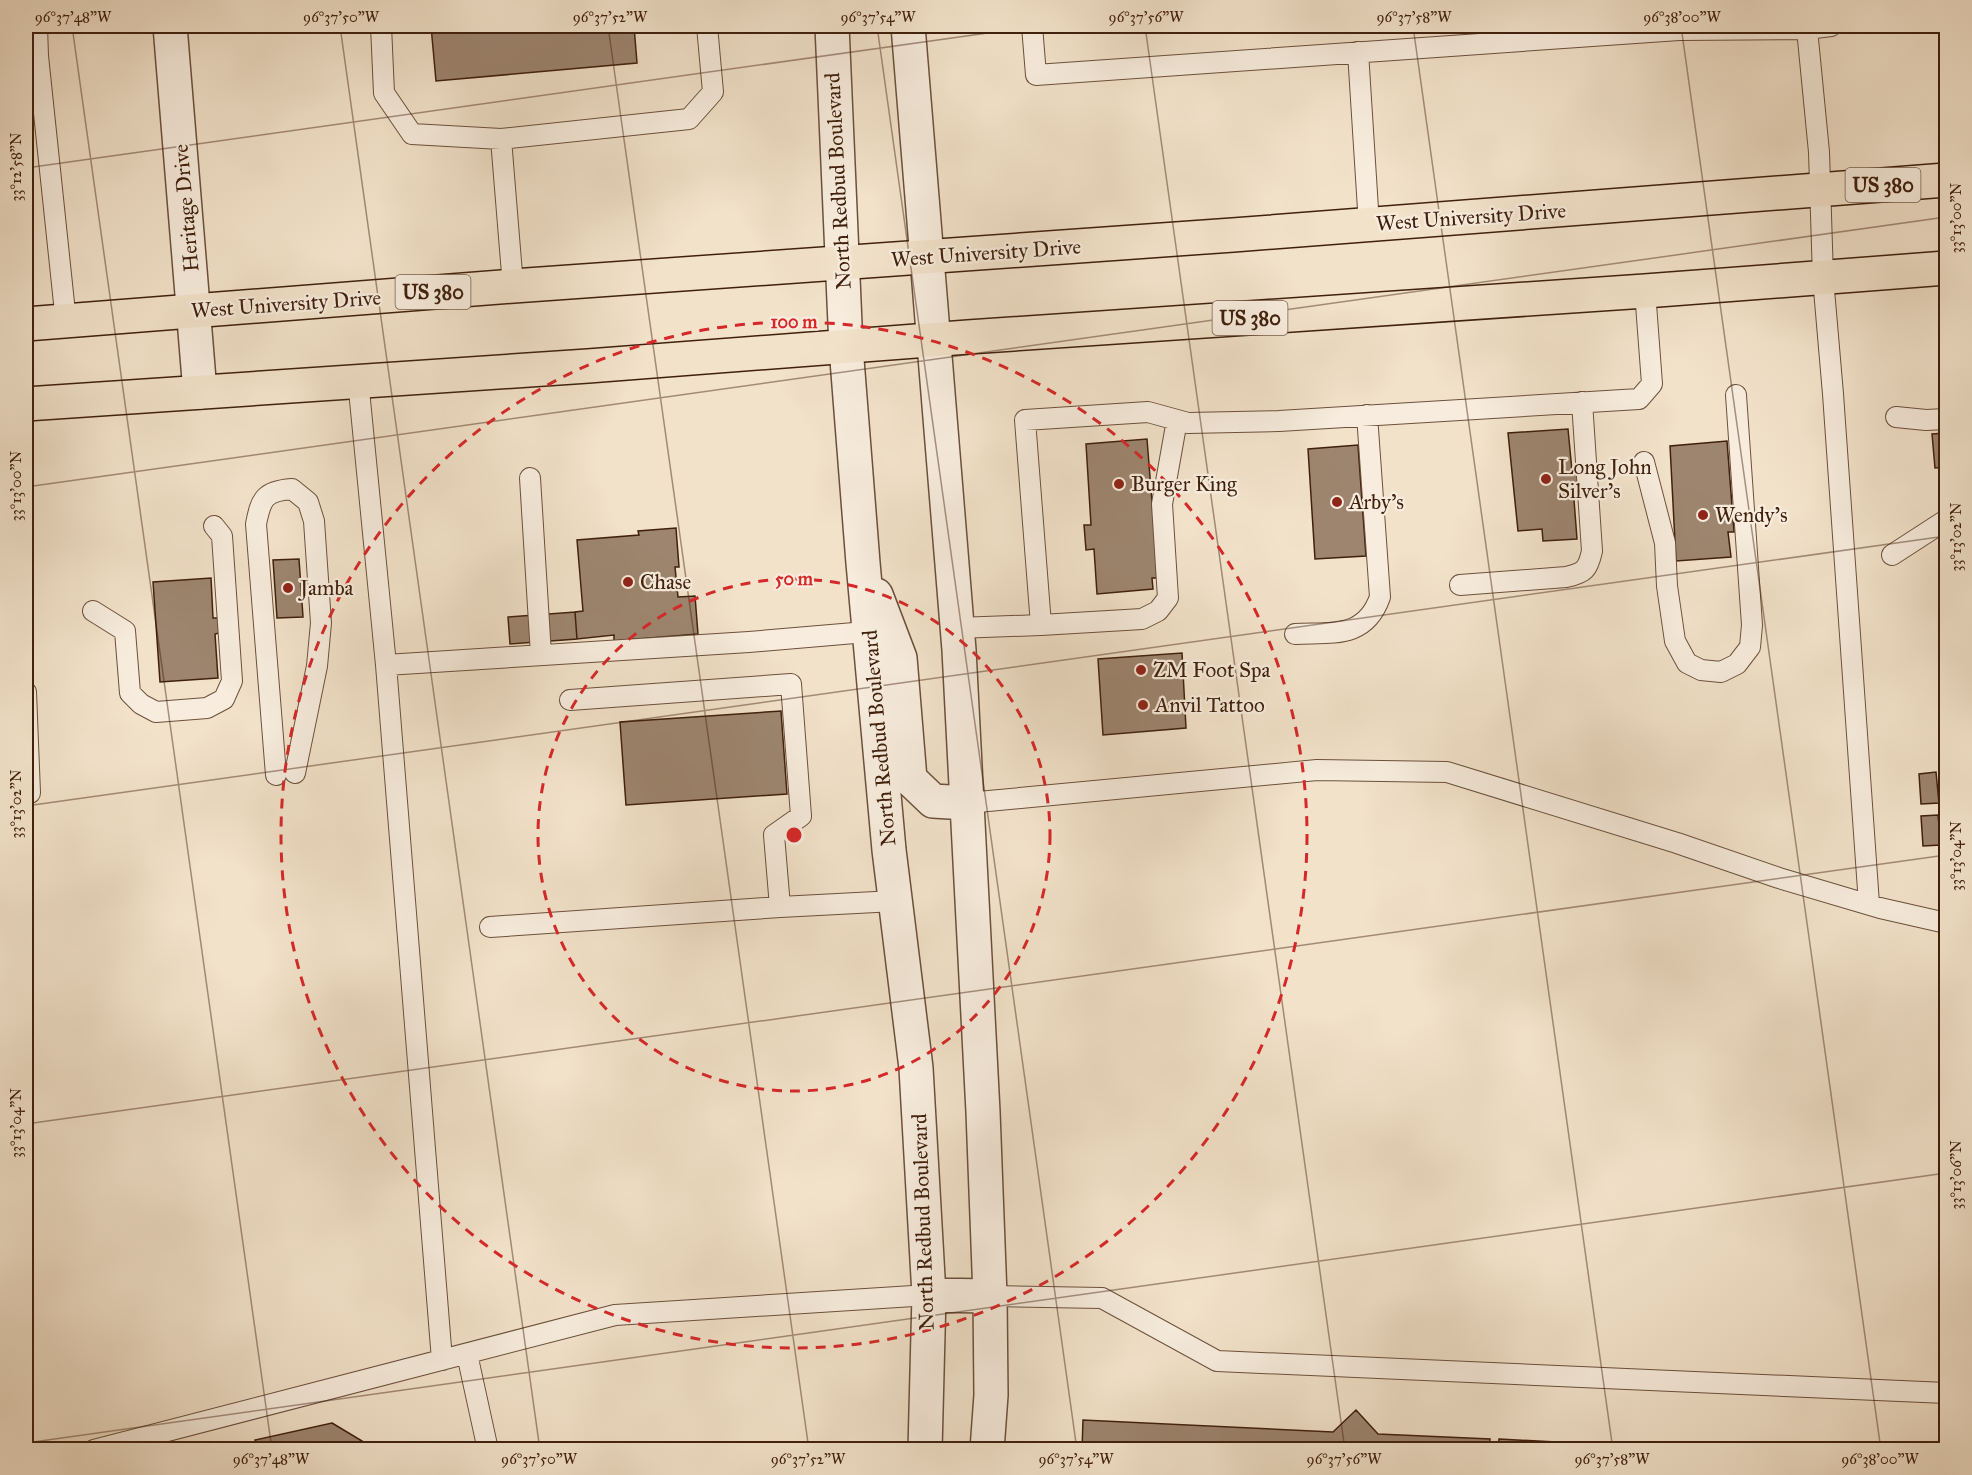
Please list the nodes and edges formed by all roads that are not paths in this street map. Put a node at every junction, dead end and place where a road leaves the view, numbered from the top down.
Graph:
1 (36, 26) edge
2 (170, 26) edge
3 (381, 26) edge
4 (707, 26) edge
5 (832, 26) edge
6 (908, 26) edge
7 (1032, 26) edge
8 (1831, 26) edge
9 (1679, 28) edge
10 (1807, 28) junction
11 (1358, 52) junction
12 (38, 56) junction
13 (26, 88) edge
14 (501, 139) junction
15 (1947, 180) edge
16 (1820, 190) junction
17 (1370, 225) junction
18 (926, 257) junction
19 (842, 262) junction
20 (1947, 268) edge
21 (1823, 278) junction
22 (513, 286) junction
23 (1645, 291) junction
24 (195, 311) junction
25 (66, 322) junction
26 (26, 324) edge
27 (933, 340) junction
28 (846, 347) junction
29 (358, 380) junction
30 (200, 392) junction
31 (1736, 394) dead end
32 (1582, 402) junction
33 (26, 404) edge
34 (1367, 415) junction
35 (1896, 417) dead end
36 (1947, 418) edge
37 (1177, 420) junction
38 (1644, 462) dead end
39 (530, 478) dead end
40 (1947, 520) edge
41 (213, 526) dead end
42 (1892, 555) dead end
43 (1460, 585) dead end
44 (93, 611) dead end
45 (1041, 625) junction
46 (957, 628) junction
47 (879, 631) junction
48 (1295, 634) dead end
49 (542, 655) junction
50 (386, 665) junction
51 (26, 692) edge
52 (570, 700) dead end
53 (286, 774) joint
54 (30, 793) dead end
55 (967, 803) junction
56 (895, 901) junction
57 (1869, 904) junction
58 (780, 907) junction
59 (1947, 923) edge
60 (490, 927) dead end
61 (929, 1294) junction
62 (990, 1296) junction
63 (467, 1354) junction
64 (442, 1360) junction
65 (1947, 1393) edge
66 (94, 1449) edge
67 (488, 1449) edge
68 (925, 1449) edge
69 (987, 1449) edge

1 - 12 lane
2 - 24 street, Heritage Drive
3 - 14 lane
4 - 14 lane
5 - 19 street, North Redbud Boulevard
6 - 18 street
7 - 11 lane
8 - 10 lane
9 - 10 lane
9 - 11 lane
10 - 16 lane
11 - 17 lane
12 - 13 lane
12 - 25 lane
14 - 22 lane
15 - 16 highway, West University Drive / US 380
16 - 17 highway, West University Drive / US 380
16 - 21 lane
17 - 18 highway, West University Drive / US 380
18 - 19 highway, West University Drive / US 380
18 - 27 street
19 - 22 highway, West University Drive / US 380
19 - 28 street, North Redbud Boulevard
20 - 21 highway, US 380
21 - 23 highway, US 380
21 - 57 lane
22 - 24 highway, West University Drive / US 380
23 - 27 highway, US 380
23 - 32 lane
24 - 25 highway, West University Drive / US 380
24 - 30 street, Heritage Drive
25 - 26 highway, West University Drive / US 380
27 - 28 highway, US 380
27 - 46 street
28 - 29 highway, US 380
28 - 47 street, North Redbud Boulevard
29 - 30 highway, US 380
29 - 50 lane
30 - 33 highway, US 380
31 - 38 lane
32 - 34 lane
32 - 43 lane
34 - 37 lane
34 - 48 lane
35 - 36 lane
37 - 45 lane
37 - 45 lane
39 - 49 lane
40 - 42 lane
41 - 44 lane
45 - 46 lane
46 - 55 street
47 - 49 lane
47 - 55 street
47 - 56 street, North Redbud Boulevard
49 - 50 lane
50 - 64 lane
51 - 54 lane
52 - 58 lane
53 - 53 lane
55 - 57 lane
55 - 62 street
56 - 58 lane
56 - 61 street, North Redbud Boulevard
57 - 59 lane
58 - 60 lane
61 - 62 street
61 - 63 lane
61 - 68 street, North Redbud Boulevard
62 - 65 lane
62 - 69 street
63 - 64 lane
63 - 67 lane
64 - 66 lane

